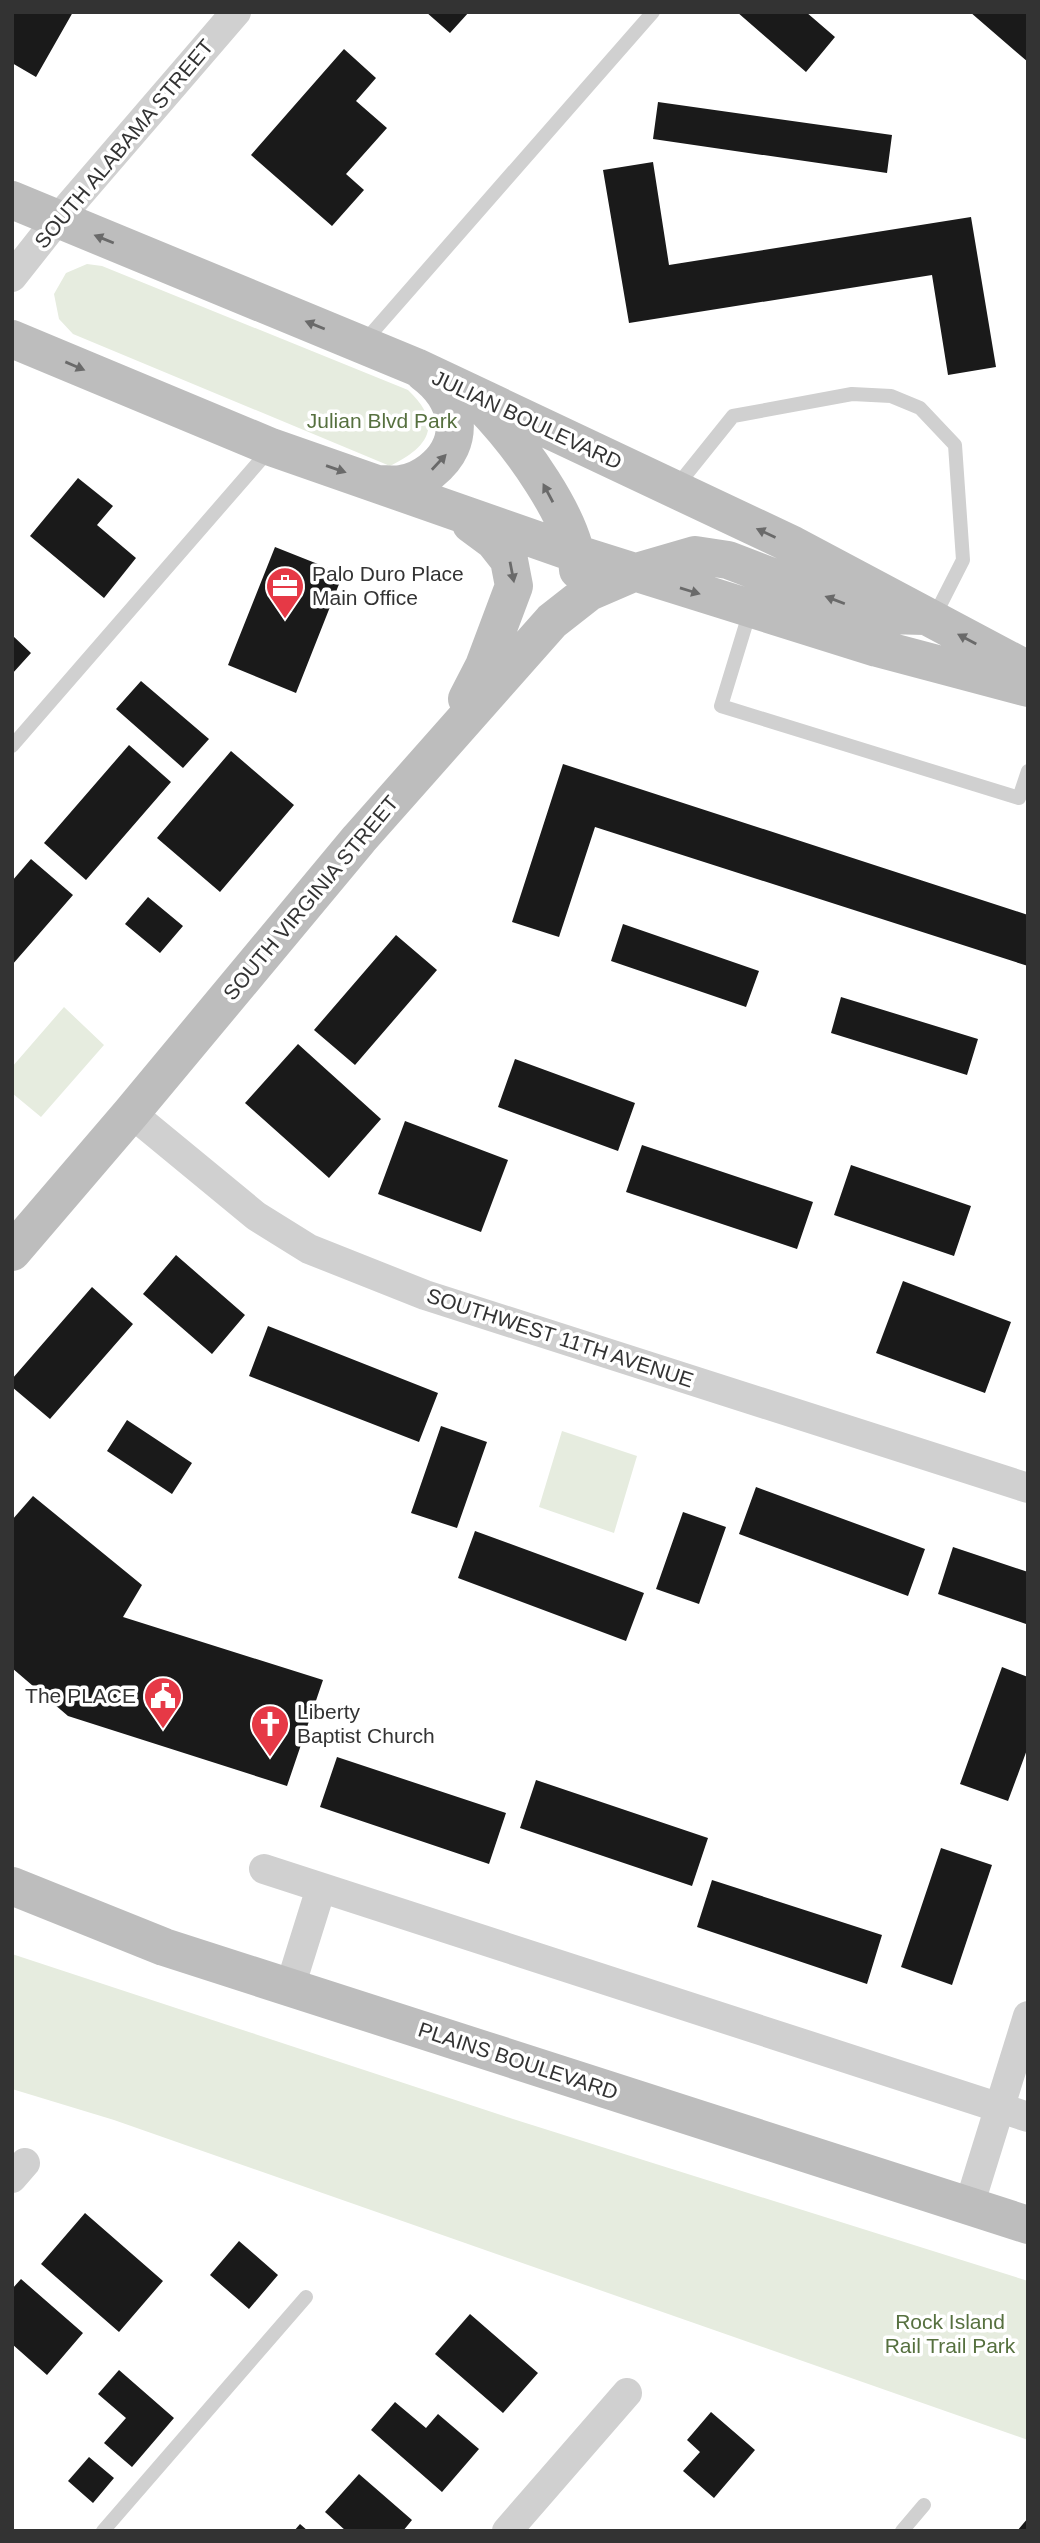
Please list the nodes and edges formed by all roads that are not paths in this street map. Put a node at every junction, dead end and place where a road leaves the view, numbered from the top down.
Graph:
1 (236, 12) edge
2 (653, 12) edge
3 (12, 200) edge
4 (57, 220) junction
5 (12, 277) edge
6 (12, 340) edge
7 (363, 344) junction
8 (416, 367) junction
9 (457, 386) junction
10 (271, 447) junction
11 (379, 484) junction
12 (674, 489) junction
13 (449, 509) junction
14 (577, 554) junction
15 (633, 573) junction
16 (751, 610) junction
17 (929, 618) junction
18 (552, 621) junction
19 (1028, 670) edge
20 (1028, 688) edge
21 (12, 746) edge
22 (430, 758) junction
23 (1028, 772) edge
24 (131, 1113) junction
25 (12, 1252) edge
26 (1028, 1488) edge
27 (264, 1869) dead end
28 (17, 1886) edge
29 (321, 1888) junction
30 (290, 1987) junction
31 (1028, 2016) edge
32 (999, 2108) junction
33 (1028, 2117) edge
34 (969, 2206) junction
35 (1028, 2225) edge
36 (306, 2297) dead end
37 (626, 2393) dead end
38 (924, 2505) dead end
39 (103, 2531) edge
40 (507, 2531) edge
41 (902, 2531) edge

1 - 4 street, SOUTH ALABAMA STREET
2 - 7 lane
3 - 4 street, JULIAN BOULEVARD
4 - 5 street, SOUTH ALABAMA STREET
7 -> 4 street, JULIAN BOULEVARD
6 -> 10 street
7 - 8 street, JULIAN BOULEVARD
8 - 9 street, JULIAN BOULEVARD
11 -> 8 street
9 - 12 street, JULIAN BOULEVARD
14 -> 9 street
10 -> 11 street
10 - 21 lane
11 - 13 street
17 -> 12 street, JULIAN BOULEVARD
12 - 17 lane
13 - 14 street
13 -> 22 street
14 - 15 street
14 - 18 street
15 -> 16 street
17 -> 15 street, SOUTH VIRGINIA STREET
15 - 18 street, SOUTH VIRGINIA STREET
16 - 20 street
16 - 23 lane
19 -> 17 street, JULIAN BOULEVARD
18 - 22 street, SOUTH VIRGINIA STREET
22 - 24 street, SOUTH VIRGINIA STREET
24 - 25 street, SOUTH VIRGINIA STREET
24 - 26 street, SOUTHWEST 11TH AVENUE
27 - 29 street
28 - 30 street, PLAINS BOULEVARD
29 - 30 street
29 - 32 street
30 - 34 street, PLAINS BOULEVARD
31 - 32 street
32 - 33 street
32 - 34 street
34 - 35 street, PLAINS BOULEVARD
36 - 39 lane
37 - 40 street
38 - 41 lane

